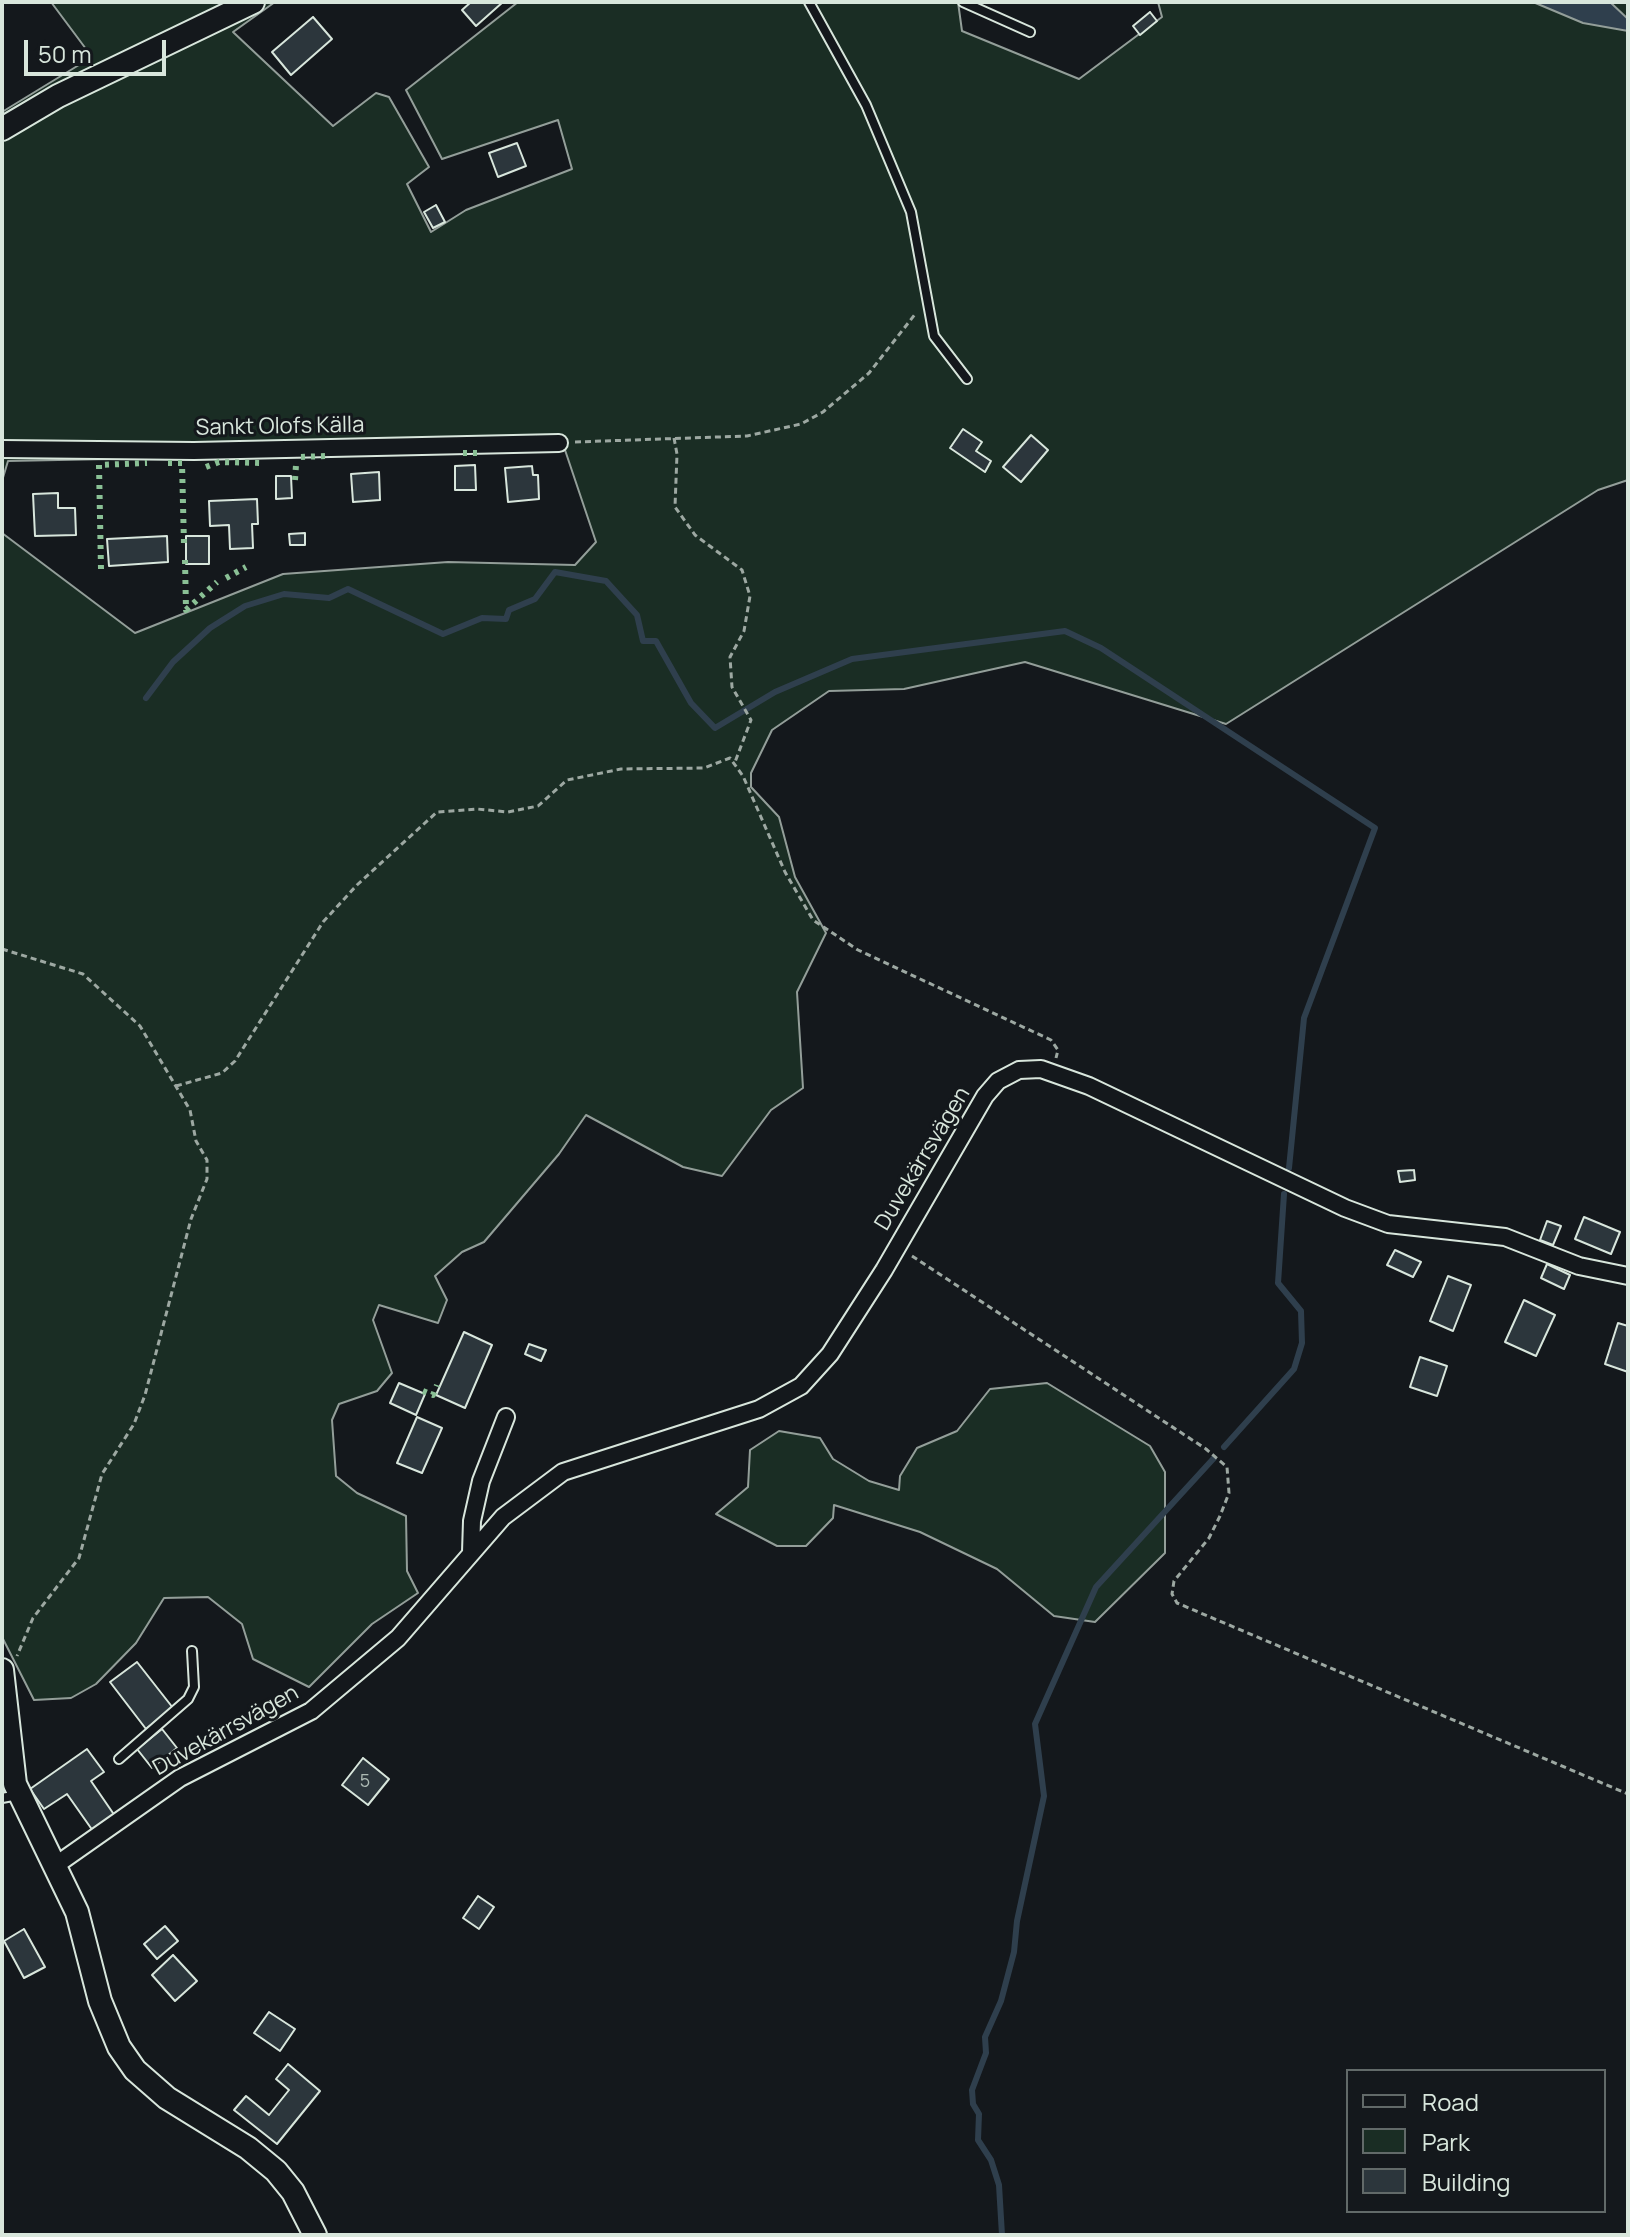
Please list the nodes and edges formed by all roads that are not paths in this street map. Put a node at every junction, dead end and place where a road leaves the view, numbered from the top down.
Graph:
1 (253, 2) edge
2 (809, 2) edge
3 (963, 2) edge
4 (1030, 32) dead end
5 (2, 129) edge
6 (967, 379) dead end
7 (559, 443) road end
8 (2, 449) edge
9 (1628, 1276) edge
10 (506, 1417) dead end
11 (471, 1552) junction
12 (192, 1651) dead end
13 (6, 1666) edge
14 (119, 1759) dead end
15 (10, 1796) edge
16 (56, 1865) junction
17 (315, 2235) edge

1 - 5 street
2 - 6 lane
3 - 4 lane
7 - 8 street, Sankt Olofs Källa
9 - 11 street, Duvekärrsvägen
10 - 11 street
11 - 16 street, Duvekärrsvägen
12 - 14 lane
13 - 15 street
15 - 16 street
16 - 17 street

